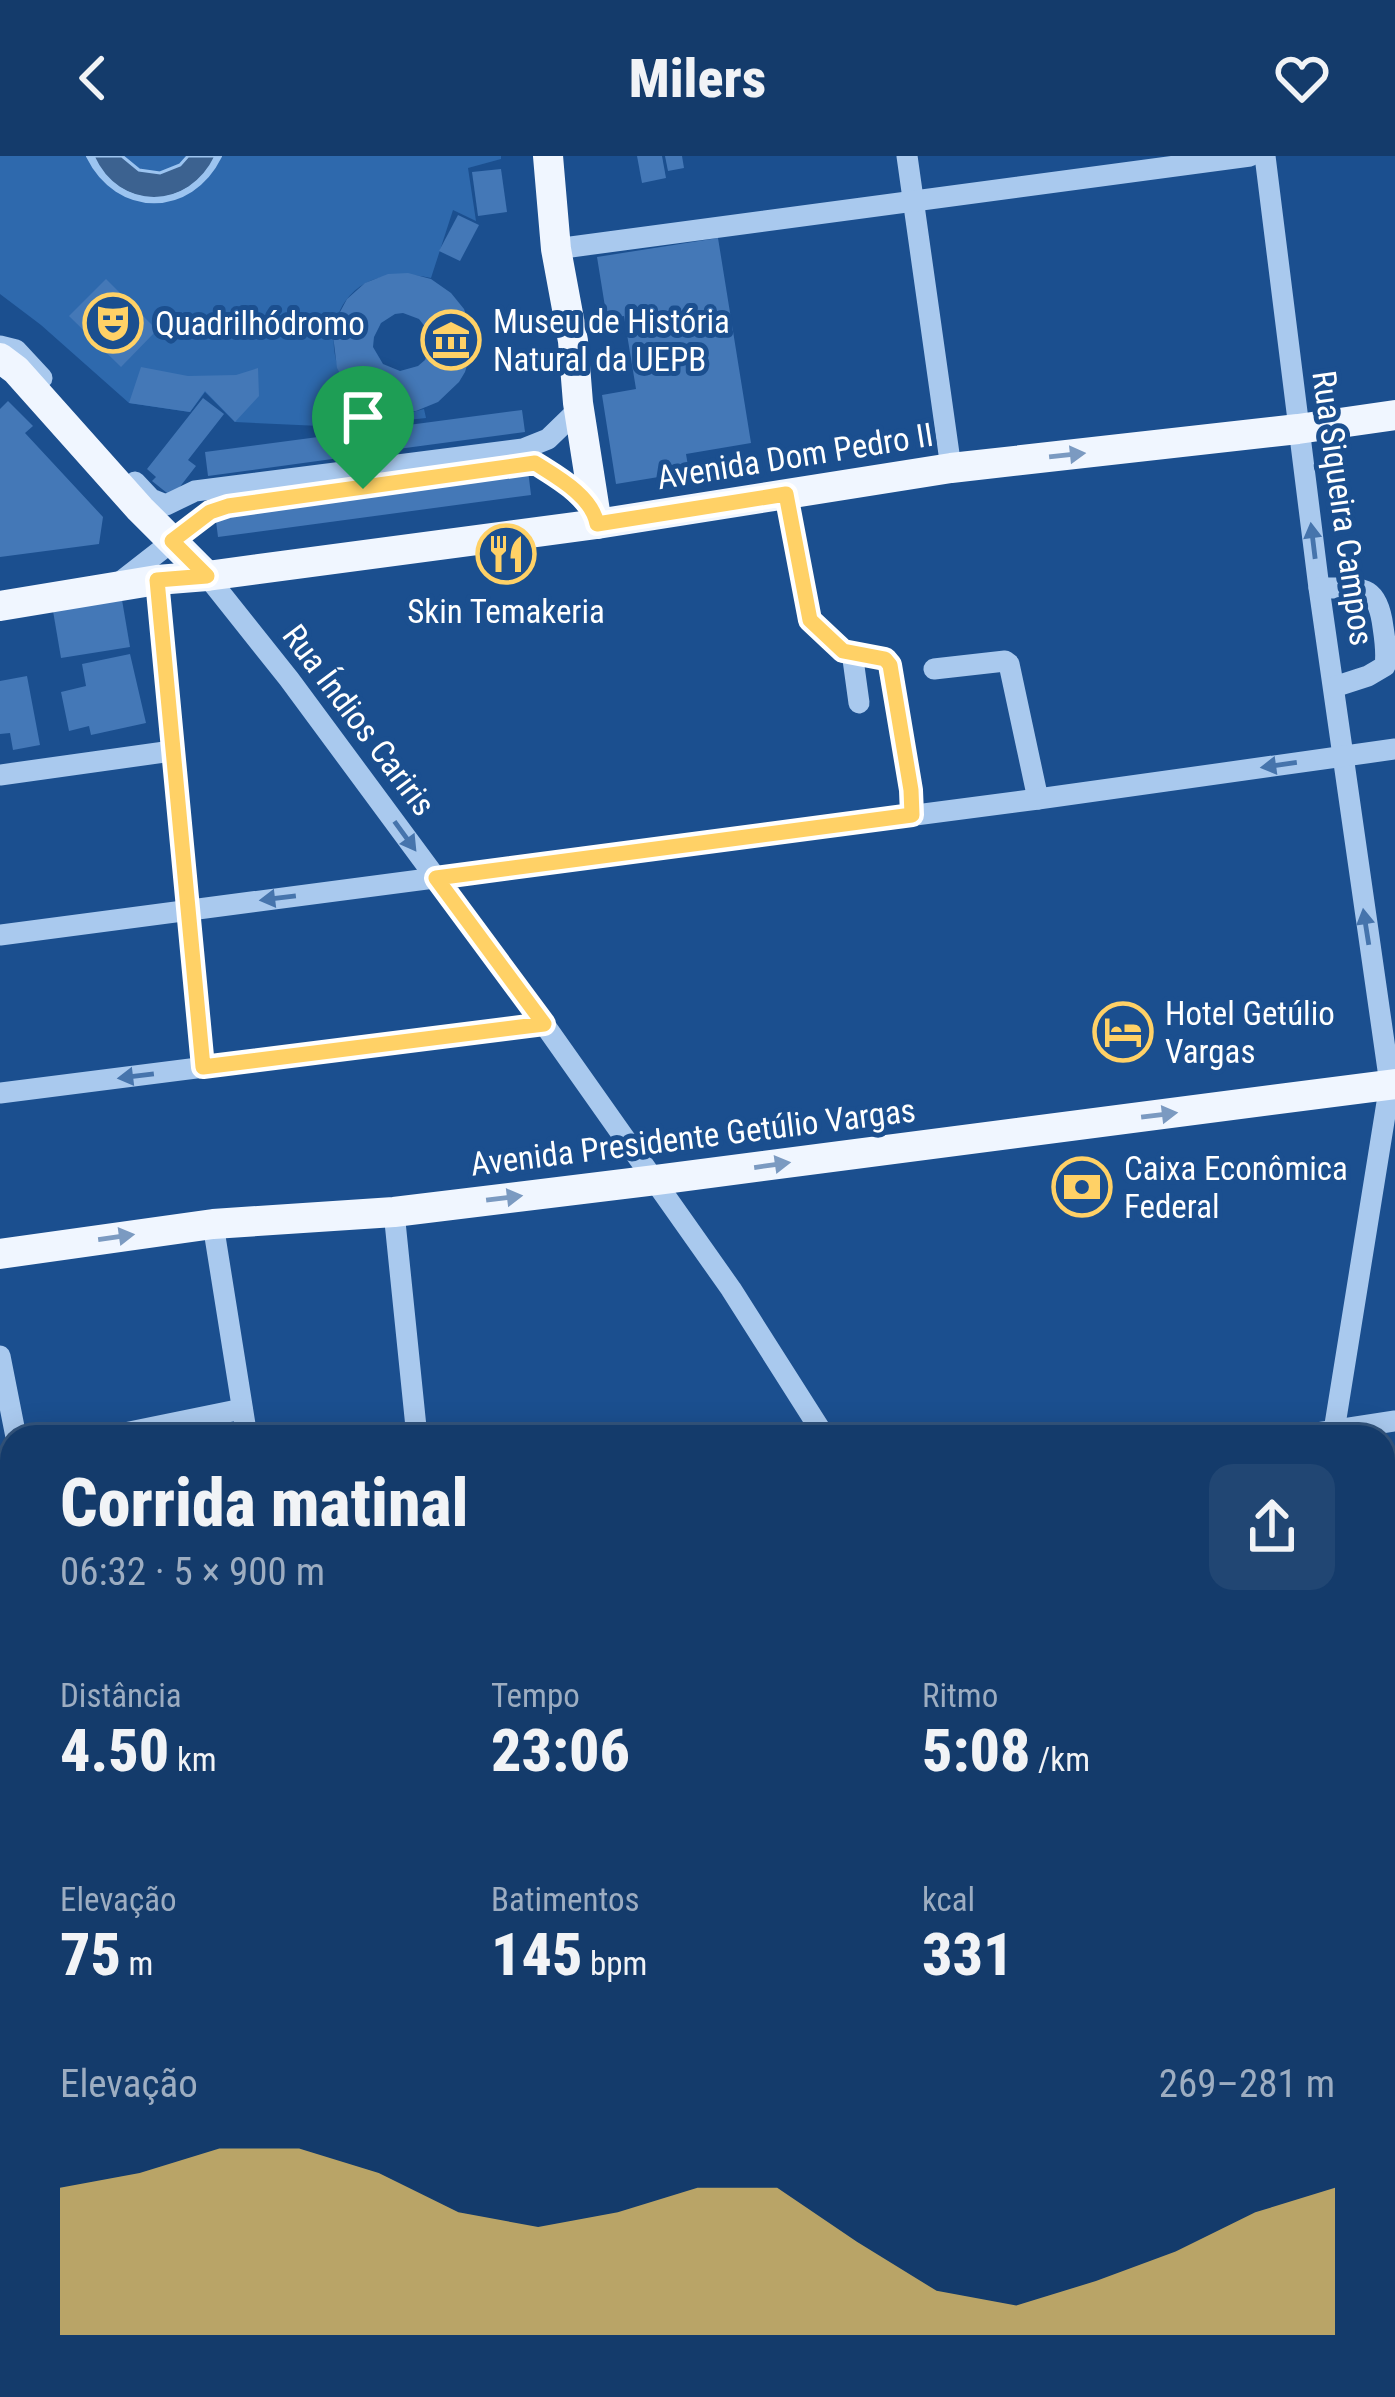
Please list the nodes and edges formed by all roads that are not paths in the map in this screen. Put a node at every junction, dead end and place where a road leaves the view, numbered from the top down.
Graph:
1 (548, 156) edge
2 (908, 156) edge
3 (1250, 156) edge
4 (1265, 156) edge
5 (914, 202) junction
6 (556, 249) junction
7 (9, 354) edge
8 (579, 409) junction
9 (1395, 415) edge
10 (1298, 429) junction
11 (951, 468) junction
12 (786, 494) junction
13 (596, 518) junction
14 (172, 541) junction
15 (207, 576) junction
16 (157, 580) junction
17 (1319, 588) junction
18 (111, 589) junction
19 (0, 606) edge
20 (852, 652) junction
21 (934, 668) dead end
22 (1334, 687) junction
23 (859, 704) dead end
24 (1395, 749) edge
25 (172, 751) junction
26 (1345, 756) junction
27 (0, 776) edge
28 (1038, 799) junction
29 (912, 815) junction
30 (436, 878) junction
31 (187, 910) junction
32 (0, 935) edge
33 (544, 1024) junction
34 (203, 1067) junction
35 (1392, 1084) edge
36 (0, 1093) edge
37 (656, 1180) junction
38 (394, 1212) junction
39 (213, 1224) junction
40 (0, 1254) edge
41 (0, 1356) edge
42 (242, 1409) junction
43 (14, 1425) edge
44 (164, 1425) edge
45 (245, 1425) edge
46 (415, 1425) edge
47 (817, 1425) edge
48 (1335, 1425) edge

1 - 6 main road
2 - 5 street
3 - 5 street
4 - 10 street, Rua Siqueira Campos
5 - 6 street
5 - 11 street
6 - 8 main road
7 - 8 street
7 - 14 main road
8 - 13 main road
9 - 10 main road, Avenida Dom Pedro II
11 -> 10 main road, Avenida Dom Pedro II
17 -> 10 street, Rua Siqueira Campos
11 - 12 main road, Avenida Dom Pedro II
12 - 13 main road, Avenida Dom Pedro II
12 - 20 street
13 - 14 street
13 - 15 main road, Avenida Dom Pedro II
14 - 15 main road
14 - 18 street
15 - 16 main road, Avenida Dom Pedro II
15 -> 30 street, Rua Índios Cariris
16 - 18 main road, Avenida Dom Pedro II
16 - 25 street
17 - 22 street, Rua Siqueira Campos
17 - 22 street
18 - 19 main road, Avenida Dom Pedro II
20 - 23 street
20 - 29 street
21 - 28 street
22 - 26 street, Rua Siqueira Campos
24 - 26 street
25 - 27 street
25 - 31 street
26 -> 28 street
35 -> 26 street, Rua Siqueira Campos
28 - 29 street
29 - 30 street
30 -> 31 street
30 - 33 street, Rua Índios Cariris
31 - 32 street
31 - 34 street
33 - 34 street
33 - 37 street, Rua Índios Cariris
34 -> 36 street
37 -> 35 main road, Avenida Presidente Getúlio Vargas
35 - 48 street, Rua Siqueira Campos
38 -> 37 main road, Avenida Presidente Getúlio Vargas
37 - 47 street, Rua Índios Cariris
38 - 39 main road, Avenida Presidente Getúlio Vargas
38 - 46 street
40 -> 39 main road, Avenida Presidente Getúlio Vargas
39 - 42 street
41 - 43 street
42 - 44 street
42 - 45 street

